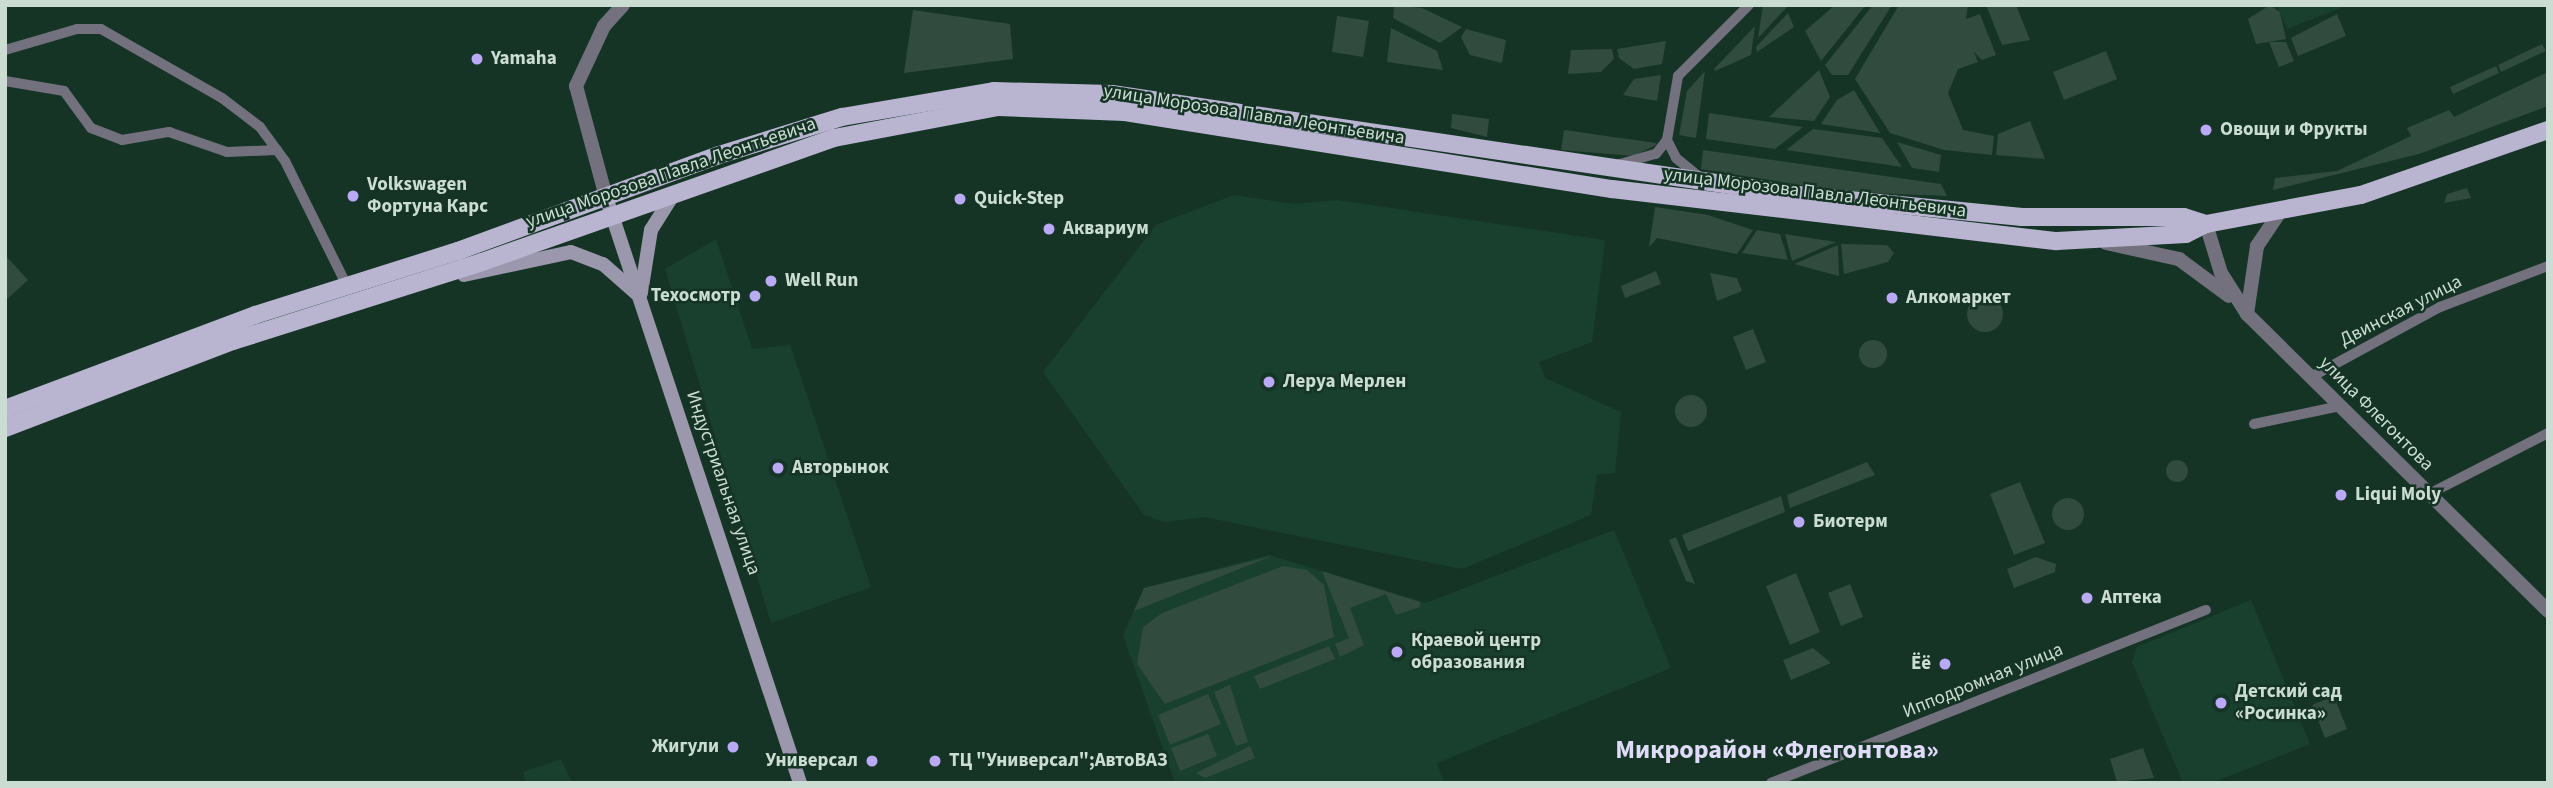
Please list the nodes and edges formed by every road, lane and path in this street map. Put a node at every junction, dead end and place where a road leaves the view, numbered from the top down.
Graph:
1 (623, 5) edge
2 (1749, 5) edge
3 (5, 50) edge
4 (5, 81) edge
5 (2548, 130) edge
6 (1667, 139) junction
7 (277, 150) junction
8 (1605, 167) junction
9 (717, 176) junction
10 (1709, 184) junction
11 (609, 205) junction
12 (2279, 213) junction
13 (2206, 225) junction
14 (2075, 241) junction
15 (2548, 267) edge
16 (427, 280) junction
17 (347, 286) junction
18 (640, 298) junction
19 (2247, 314) junction
20 (2311, 377) junction
21 (2340, 406) junction
22 (5, 409) edge
23 (2254, 424) dead end
24 (5, 428) edge
25 (2548, 433) edge
26 (2429, 494) junction
27 (2206, 610) dead end
28 (2548, 611) edge
29 (800, 783) edge
30 (1771, 783) edge

1 - 11 street
2 - 6 street
3 - 7 street
4 - 7 street
5 - 12 main road, улица Морозова Павла Леонтьевича
6 - 8 street
6 - 10 street
7 - 17 street
8 - 10 main road, улица Морозова Павла Леонтьевича
8 - 11 main road, улица Морозова Павла Леонтьевича
9 - 11 main road, улица Морозова Павла Леонтьевича
9 - 14 main road, улица Морозова Павла Леонтьевича
9 - 18 main road
10 - 13 main road, улица Морозова Павла Леонтьевича
11 - 16 main road, улица Морозова Павла Леонтьевича
11 - 17 main road, улица Морозова Павла Леонтьевича
11 - 18 main road, Индустриальная улица
12 - 13 main road, улица Морозова Павла Леонтьевича
12 - 19 street
13 - 14 main road, улица Морозова Павла Леонтьевича
13 - 19 street, улица Флегонтова
14 - 19 street
15 - 20 street, Двинская улица
16 - 18 main road
16 - 24 main road, улица Морозова Павла Леонтьевича
17 - 22 main road, улица Морозова Павла Леонтьевича
18 - 29 main road, Индустриальная улица
19 - 20 street, улица Флегонтова
20 - 21 street, улица Флегонтова
21 - 23 street
21 - 26 street, улица Флегонтова
25 - 26 street
26 - 28 street, улица Флегонтова
27 - 30 street, Ипподромная улица

